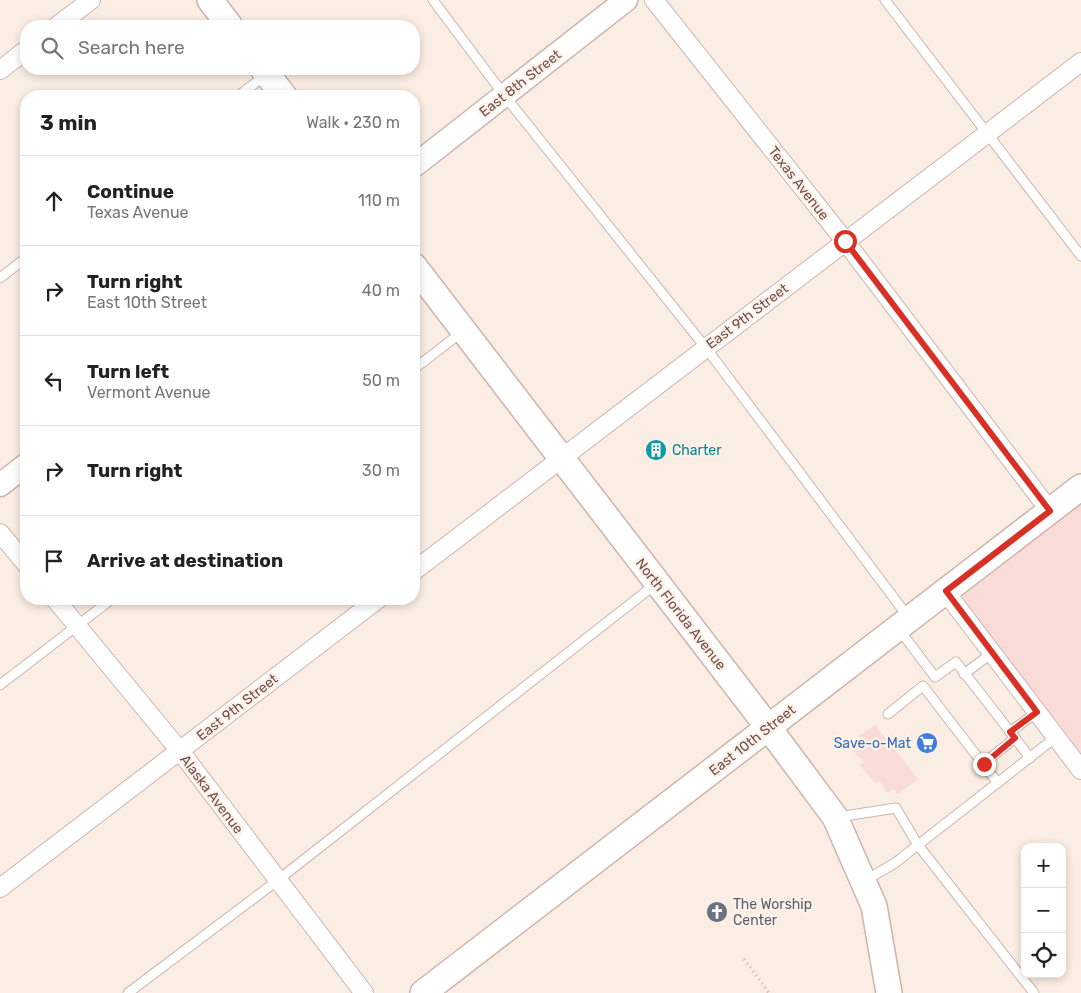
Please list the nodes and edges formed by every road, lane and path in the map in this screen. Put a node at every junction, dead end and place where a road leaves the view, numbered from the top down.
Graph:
1 (91, 0) edge
2 (210, 0) edge
3 (433, 0) edge
4 (626, 0) edge
5 (654, 0) edge
6 (885, 0) edge
7 (65, 20) edge
8 (225, 20) edge
9 (20, 55) edge
10 (1081, 62) edge
11 (0, 70) edge
12 (262, 75) edge
13 (267, 75) edge
14 (245, 90) edge
15 (279, 90) edge
16 (504, 95) junction
17 (987, 134) junction
18 (420, 161) edge
19 (845, 241) junction
20 (1081, 256) edge
21 (20, 263) edge
22 (420, 274) edge
23 (0, 278) edge
24 (464, 331) junction
25 (706, 348) junction
26 (420, 364) edge
27 (562, 458) junction
28 (20, 470) edge
29 (0, 485) edge
30 (1081, 487) edge
31 (1050, 511) junction
32 (0, 533) edge
33 (20, 557) edge
34 (420, 566) edge
35 (657, 583) junction
36 (946, 591) junction
37 (59, 605) edge
38 (104, 605) edge
39 (370, 605) edge
40 (904, 624) junction
41 (77, 626) junction
42 (992, 653) junction
43 (964, 674) junction
44 (935, 677) junction
45 (0, 685) edge
46 (924, 686) junction
47 (1037, 712) junction
48 (888, 714) dead end
49 (768, 727) junction
50 (1013, 735) junction
51 (1056, 737) junction
52 (180, 751) junction
53 (1030, 758) junction
54 (984, 764) junction
55 (1081, 770) edge
56 (998, 783) junction
57 (835, 817) junction
58 (918, 845) junction
59 (278, 880) junction
60 (863, 881) junction
61 (0, 888) edge
62 (744, 960) dead end
63 (128, 993) edge
64 (364, 993) edge
65 (422, 993) edge
66 (769, 993) edge
67 (889, 993) edge
68 (1034, 993) edge

1 - 7 street
2 - 8 main road
3 - 16 lane
4 - 16 street, East 8th Street
5 - 19 street, Texas Avenue
6 - 17 lane
9 - 11 street
10 - 17 street, East 9th Street
12 - 14 lane
13 - 15 main road
16 - 18 street, East 8th Street
16 - 25 lane
17 - 19 street, East 9th Street
17 - 20 lane
19 - 25 street, East 9th Street
19 - 31 street, Texas Avenue
21 - 23 lane
22 - 24 main road, North Florida Avenue
24 - 26 lane
24 - 27 main road, North Florida Avenue
25 - 27 street, East 9th Street
25 - 40 lane
27 - 34 street, East 9th Street
27 - 35 main road, North Florida Avenue
28 - 29 street
30 - 31 main road, East 10th Street
31 - 36 main road, East 10th Street
32 - 33 street
35 - 49 main road, North Florida Avenue
35 - 59 lane
36 - 40 main road, East 10th Street
36 - 42 street
37 - 41 street, Alaska Avenue
38 - 41 lane
39 - 52 street, East 9th Street
40 - 44 lane
40 - 49 main road, East 10th Street
41 - 45 lane
41 - 52 street, Alaska Avenue
42 - 43 lane
42 - 47 street
43 - 44 lane
43 - 50 lane
44 - 46 lane
46 - 48 lane
46 - 54 lane
47 - 50 lane
47 - 51 street
49 - 57 main road, North Florida Avenue
49 - 65 main road, East 10th Street
50 - 53 lane
50 - 54 lane
51 - 53 lane
51 - 55 street
52 - 59 street, Alaska Avenue
52 - 61 street, East 9th Street
53 - 56 lane
54 - 56 lane
56 - 58 lane
57 - 58 lane
57 - 60 main road, North Florida Avenue
58 - 60 lane
58 - 68 lane
59 - 63 lane
59 - 64 street, Alaska Avenue
60 - 67 main road, North Florida Avenue
62 - 66 path

